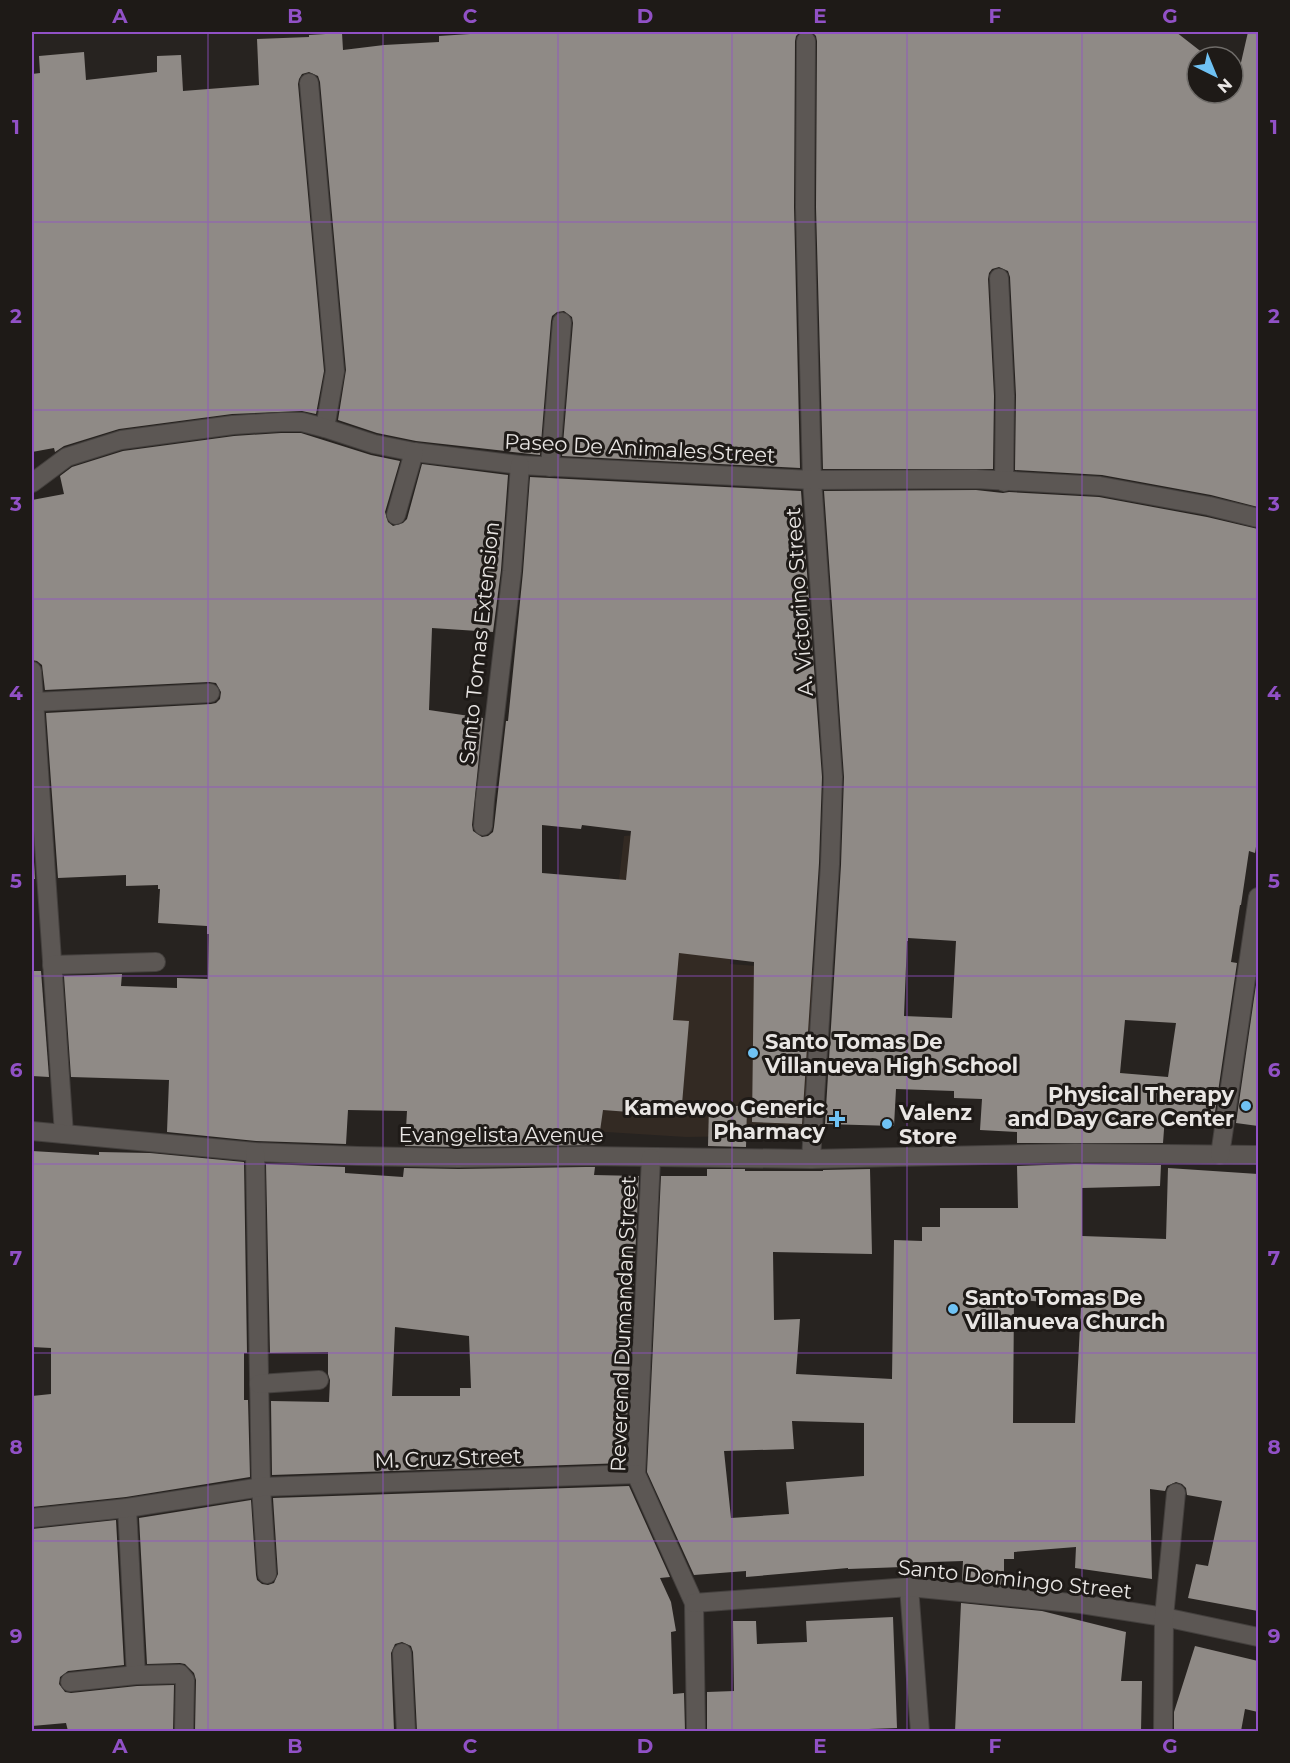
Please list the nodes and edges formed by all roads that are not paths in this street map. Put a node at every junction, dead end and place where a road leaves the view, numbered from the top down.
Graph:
1 (806, 41) dead end
2 (309, 83) dead end
3 (999, 278) dead end
4 (562, 322) dead end
5 (325, 428) junction
6 (414, 452) junction
7 (520, 465) junction
8 (550, 467) junction
9 (812, 480) junction
10 (1004, 482) junction
11 (32, 483) edge
12 (396, 515) dead end
13 (1258, 518) edge
14 (32, 670) edge
15 (210, 693) dead end
16 (35, 702) junction
17 (483, 826) dead end
18 (1258, 897) edge
19 (156, 962) dead end
20 (52, 965) junction
21 (32, 1131) edge
22 (64, 1134) junction
23 (255, 1152) junction
24 (1220, 1155) junction
25 (1258, 1155) edge
26 (651, 1158) junction
27 (811, 1159) junction
28 (319, 1380) dead end
29 (259, 1384) junction
30 (636, 1474) junction
31 (261, 1487) junction
32 (1176, 1493) dead end
33 (127, 1508) junction
34 (32, 1518) edge
35 (267, 1574) dead end
36 (909, 1587) junction
37 (694, 1603) junction
38 (1164, 1617) junction
39 (1258, 1637) edge
40 (402, 1653) dead end
41 (136, 1676) junction
42 (70, 1682) dead end
43 (184, 1731) edge
44 (406, 1731) edge
45 (696, 1731) edge
46 (920, 1731) edge
47 (1164, 1731) edge

1 - 9 street, A. Victorino Street
2 - 5 street
3 - 10 street
4 - 8 street
5 - 6 street, Paseo De Animales Street
5 - 11 street, Paseo De Animales Street
6 - 7 street, Paseo De Animales Street
6 - 12 street
7 - 8 street, Paseo De Animales Street
7 - 17 street, Santo Tomas Extension
8 - 9 street, Paseo De Animales Street
9 - 10 street, Paseo De Animales Street
9 - 27 street, A. Victorino Street
10 - 13 street, Paseo De Animales Street
14 - 16 street
15 - 16 street
16 - 20 street
18 - 24 street
19 - 20 street
20 - 22 street
21 - 22 street, Evangelista Avenue
22 - 23 street, Evangelista Avenue
23 - 26 street, Evangelista Avenue
23 - 29 street
24 - 25 street, Evangelista Avenue
24 - 27 street, Evangelista Avenue
26 - 27 street, Evangelista Avenue
26 - 30 street, Reverend Dumandan Street
28 - 29 street
29 - 31 street
30 - 31 street, M. Cruz Street
30 - 37 street, Reverend Dumandan Street
31 - 33 street, M. Cruz Street
31 - 35 street
32 - 38 street
33 - 34 street, M. Cruz Street
33 - 41 street
36 - 37 street, Santo Domingo Street
36 - 38 street, Santo Domingo Street
36 - 46 street
37 - 45 street, Reverend Dumandan Street
38 - 39 street, Santo Domingo Street
38 - 47 street
40 - 44 street
41 - 42 street
41 - 43 street

